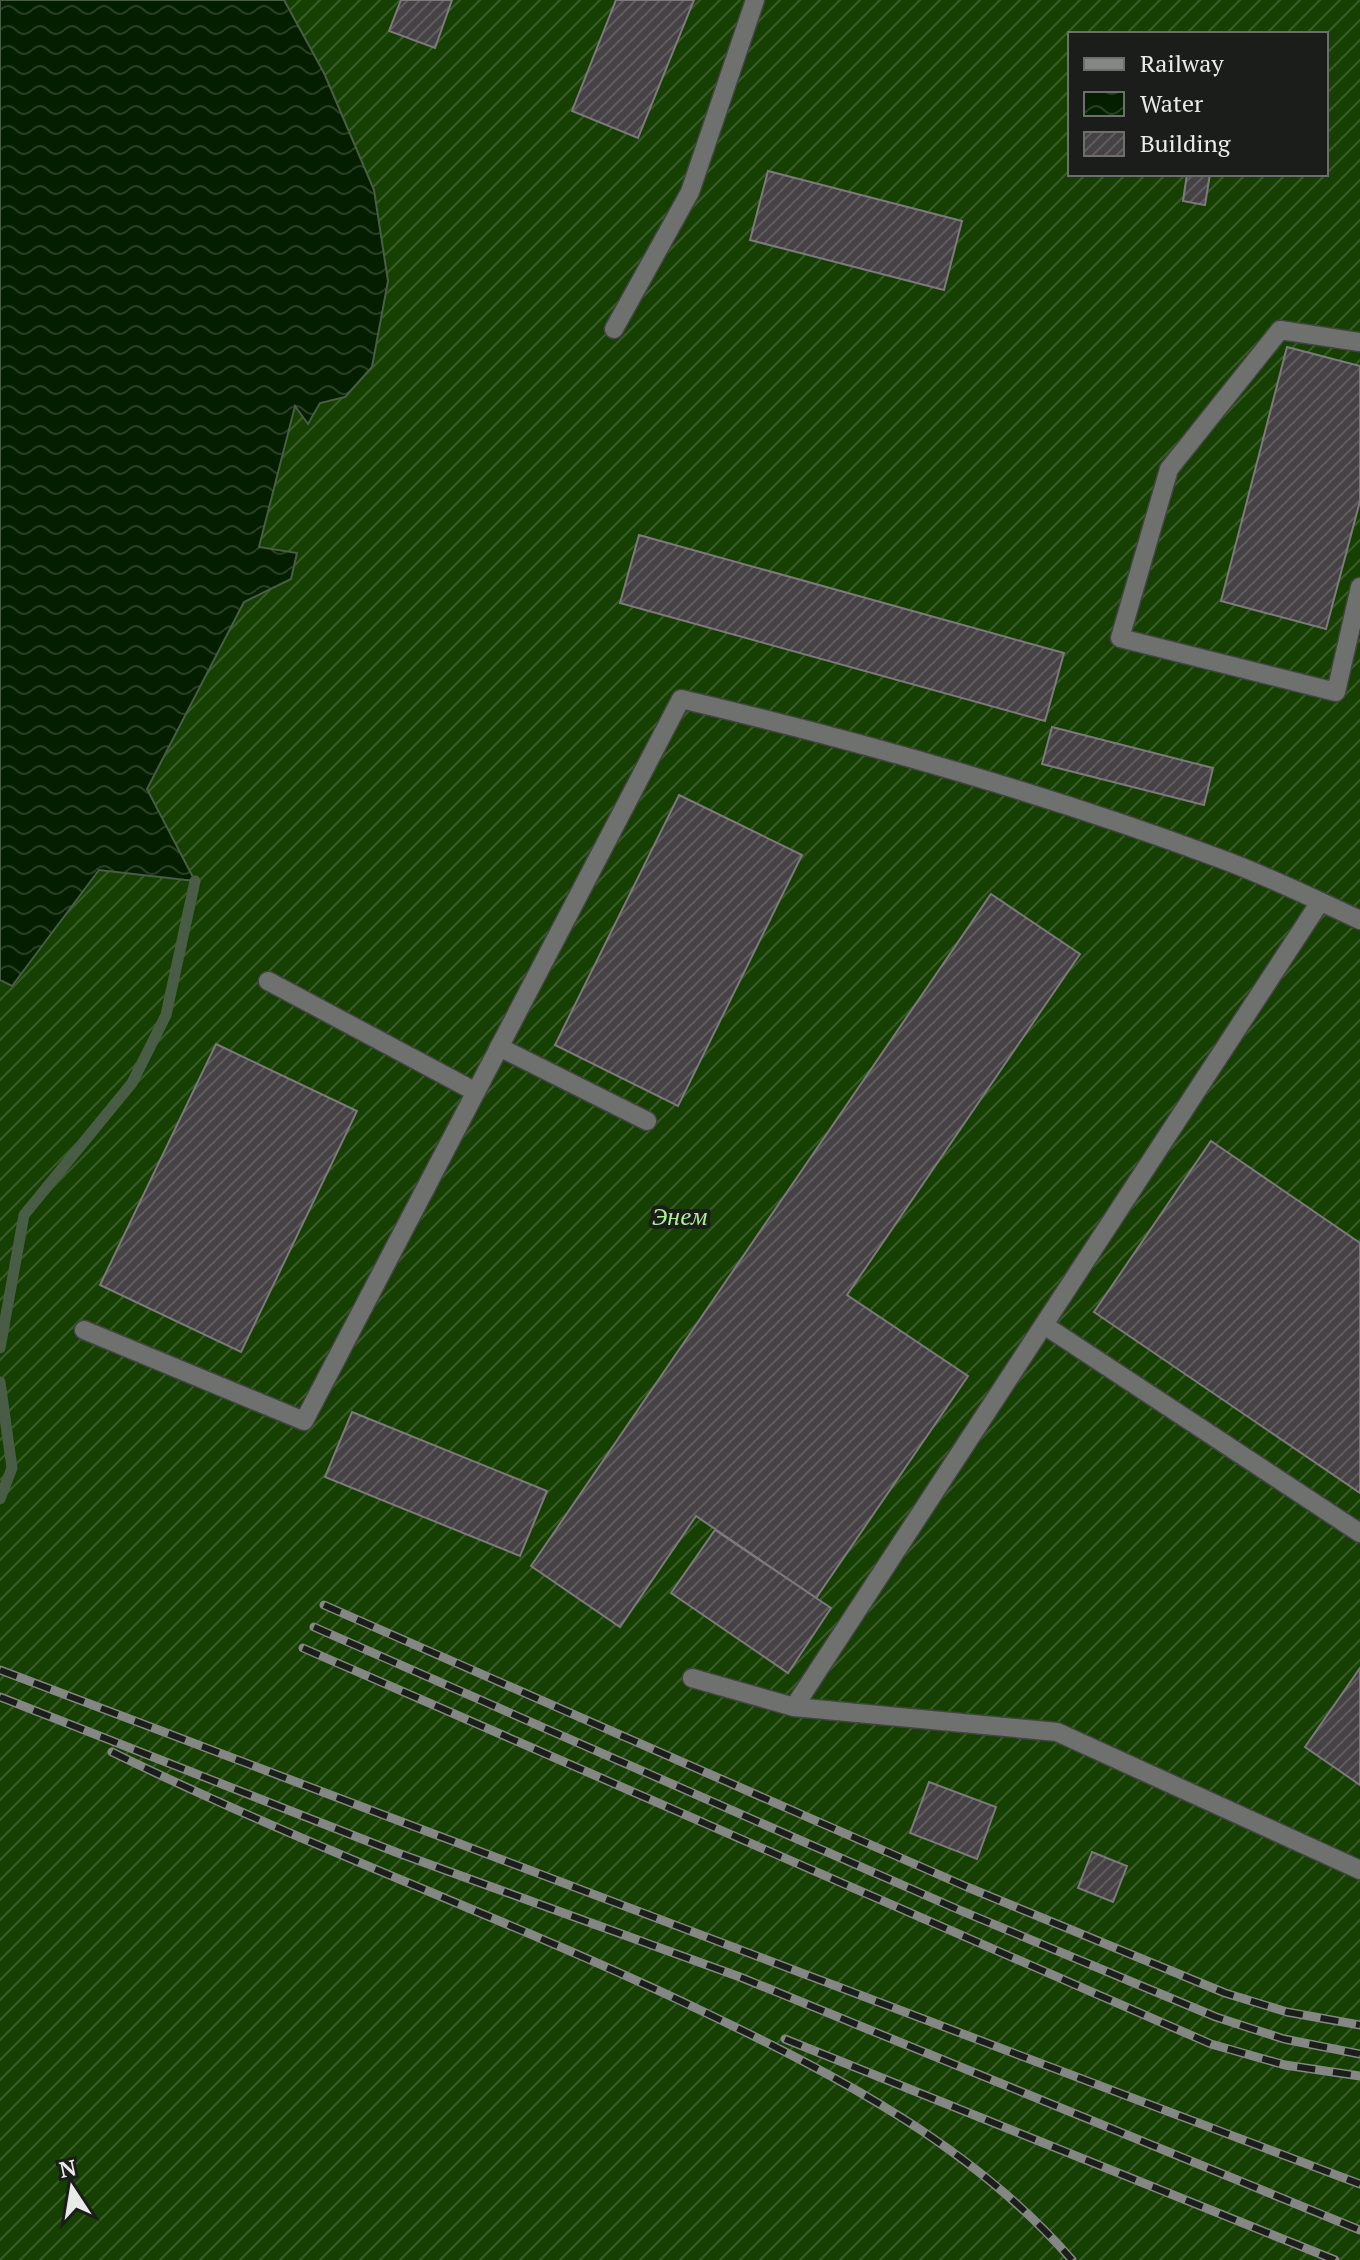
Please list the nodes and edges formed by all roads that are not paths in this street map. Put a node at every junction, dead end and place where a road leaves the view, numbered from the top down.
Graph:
1 (755, 0) edge
2 (614, 329) dead end
3 (1360, 342) edge
4 (1360, 587) edge
5 (1320, 902) junction
6 (1360, 920) edge
7 (268, 981) dead end
8 (499, 1047) junction
9 (476, 1092) junction
10 (647, 1121) dead end
11 (1044, 1325) junction
12 (84, 1330) dead end
13 (1360, 1533) edge
14 (692, 1678) dead end
15 (794, 1707) junction
16 (1360, 1870) edge

1 - 2 lane
3 - 4 lane
5 - 6 lane
5 - 8 lane
5 - 11 lane
7 - 9 lane
8 - 9 lane
8 - 10 lane
9 - 12 lane
11 - 13 lane
11 - 15 lane
14 - 15 lane
15 - 16 lane

